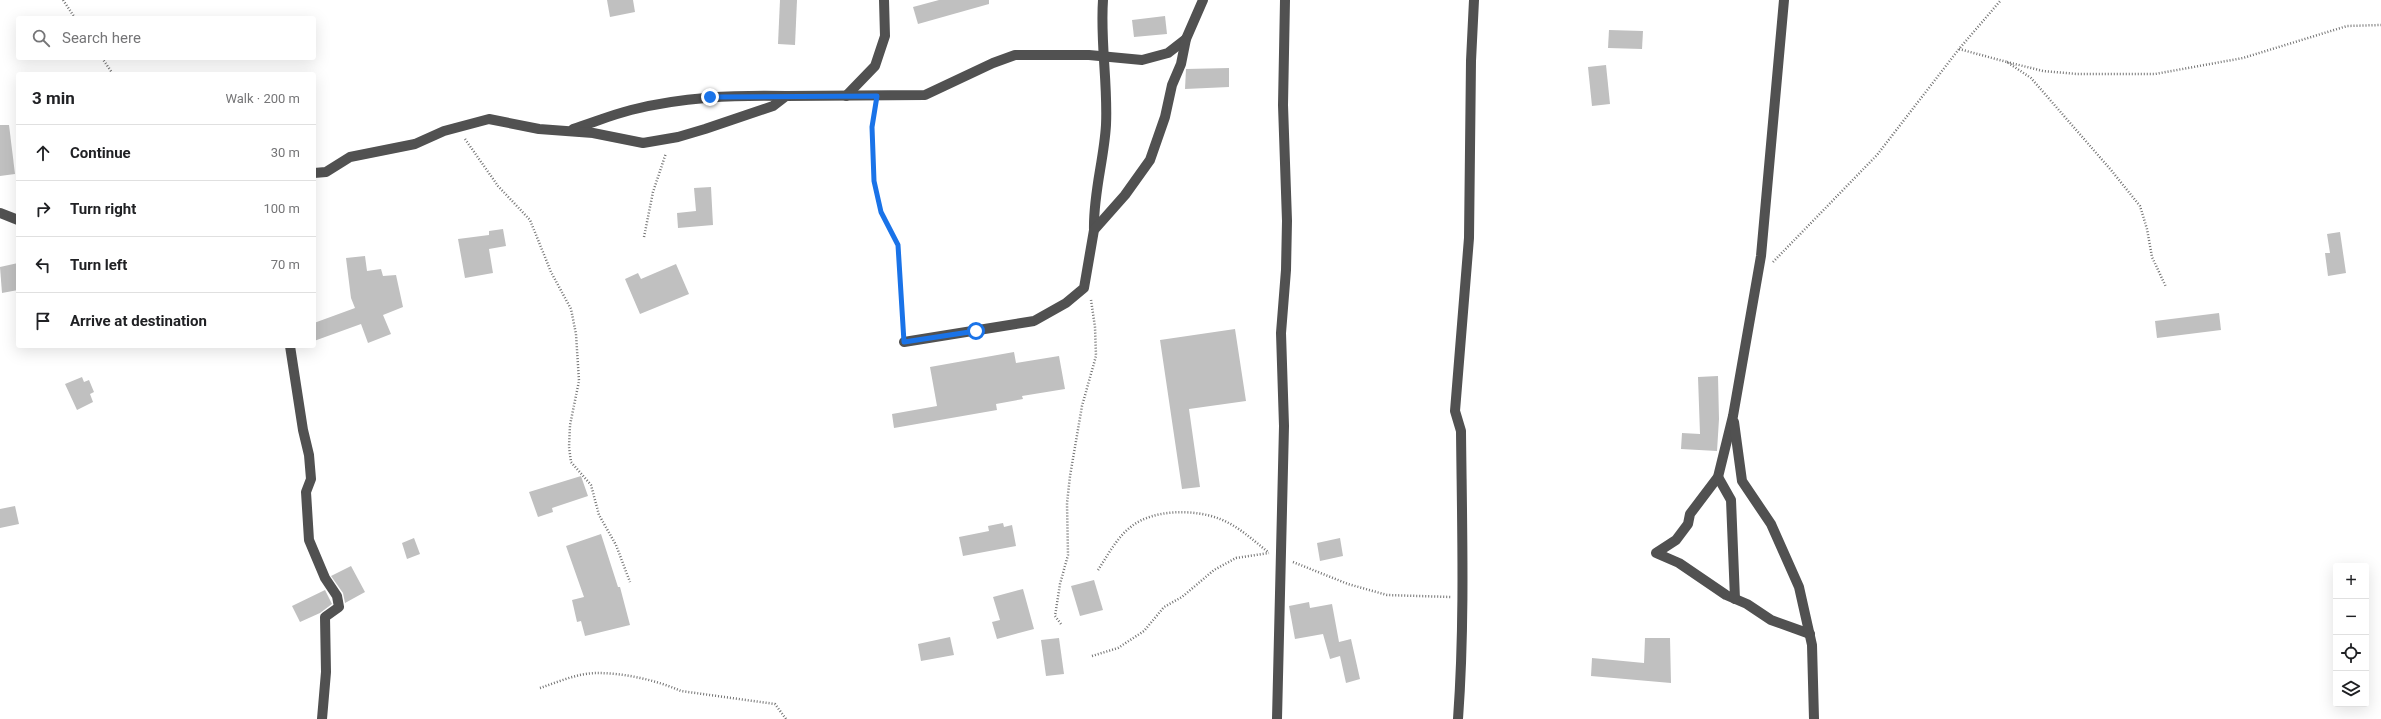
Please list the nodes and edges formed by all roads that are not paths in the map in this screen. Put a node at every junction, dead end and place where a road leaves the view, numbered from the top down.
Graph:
1 (884, 0) edge
2 (1103, 0) edge
3 (1203, 0) edge
4 (1285, 0) edge
5 (1474, 0) edge
6 (1784, 0) edge
7 (1186, 38) junction
8 (1102, 56) junction
9 (786, 96) junction
10 (846, 96) junction
11 (569, 130) junction
12 (316, 173) edge
13 (0, 214) edge
14 (16, 219) edge
15 (1094, 230) junction
16 (904, 342) road end
17 (290, 348) edge
18 (1733, 416) junction
19 (1718, 477) junction
20 (1735, 599) junction
21 (1810, 634) junction
22 (322, 719) edge
23 (1276, 719) edge
24 (1458, 719) edge
25 (1814, 719) edge

1 - 10 street
2 - 8 street
3 - 7 street
4 - 23 street
5 - 24 street
6 - 18 street
7 - 8 street
7 - 15 street
8 - 10 street
8 - 15 street
9 - 10 street
9 - 11 street
9 - 11 street
11 - 12 street
13 - 14 street
15 - 16 street
17 - 22 street
18 - 19 street
18 - 21 street
19 - 20 street
19 - 20 street
20 - 21 street
21 - 25 street

